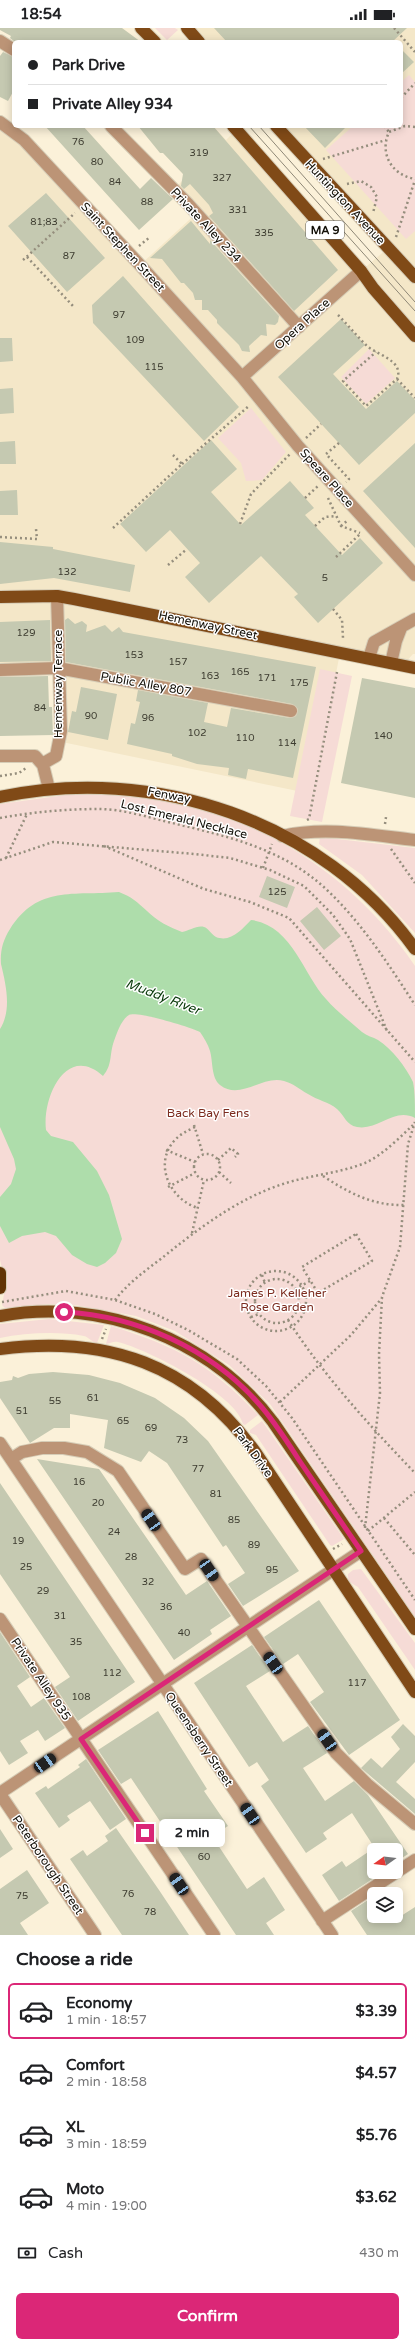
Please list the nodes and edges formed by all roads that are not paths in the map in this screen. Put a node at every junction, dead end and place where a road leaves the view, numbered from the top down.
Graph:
1 (141, 28) edge
2 (187, 28) edge
3 (153, 40) edge
4 (197, 40) edge
5 (0, 42) edge
6 (12, 49) edge
7 (0, 122) edge
8 (113, 128) edge
9 (235, 128) edge
10 (278, 128) edge
11 (361, 271) junction
12 (415, 277) edge
13 (299, 327) junction
14 (415, 336) edge
15 (242, 377) junction
16 (415, 575) edge
17 (57, 596) junction
18 (0, 598) edge
19 (415, 618) edge
20 (401, 628) junction
21 (369, 658) junction
22 (391, 663) junction
23 (58, 668) junction
24 (415, 668) edge
25 (0, 670) edge
26 (292, 711) dead end
27 (0, 756) edge
28 (36, 765) junction
29 (49, 789) junction
30 (0, 797) edge
31 (278, 839) junction
32 (415, 840) edge
33 (415, 949) edge
34 (0, 1273) edge
35 (0, 1288) edge
36 (0, 1316) edge
37 (0, 1349) edge
38 (1, 1446) edge
39 (10, 1459) junction
40 (361, 1551) junction
41 (333, 1569) junction
42 (0, 1619) edge
43 (248, 1627) junction
44 (415, 1629) edge
45 (162, 1684) junction
46 (415, 1692) edge
47 (81, 1739) junction
48 (0, 1794) edge
49 (415, 1824) edge
50 (415, 1860) edge
51 (322, 1921) junction
52 (95, 1935) edge
53 (214, 1935) edge
54 (332, 1935) edge

1 - 3 main road
2 - 4 main road
5 - 6 street
7 - 15 street, Saint Stephen Street
8 - 13 street, Private Alley 234
9 - 11 main road, MA 9
10 - 12 main road, Huntington Avenue / MA 9
11 - 13 street, Opera Place
11 - 14 main road, MA 9
13 - 15 street, Opera Place
15 - 16 street, Speare Place
17 - 18 main road, Hemenway Street
17 - 21 main road, Hemenway Street
17 - 23 street, Hemenway Terrace
19 - 20 street
20 - 21 street
20 - 22 street
21 - 22 main road, Hemenway Street
22 - 24 main road, Hemenway Street
23 - 25 street, Public Alley 807
23 - 26 street, Public Alley 807
23 - 28 street, Hemenway Terrace
27 - 28 street
28 - 29 street
29 - 30 main road, Fenway
29 - 31 main road, Fenway
31 - 32 street
31 - 33 main road, Fenway
34 - 35 highway
36 - 40 main road
37 - 41 main road, Park Drive
38 - 39 street, Queensberry Street
39 - 43 street
39 - 45 street, Queensberry Street
40 - 41 street
40 - 44 main road
41 - 43 street
41 - 46 main road, Park Drive
42 - 47 street, Private Alley 935
43 - 45 street
43 - 49 street
45 - 47 street
45 - 51 street, Queensberry Street
47 - 48 street
47 - 53 street, Private Alley 935
48 - 52 street, Peterborough Street
50 - 51 street
51 - 54 street, Queensberry Street

